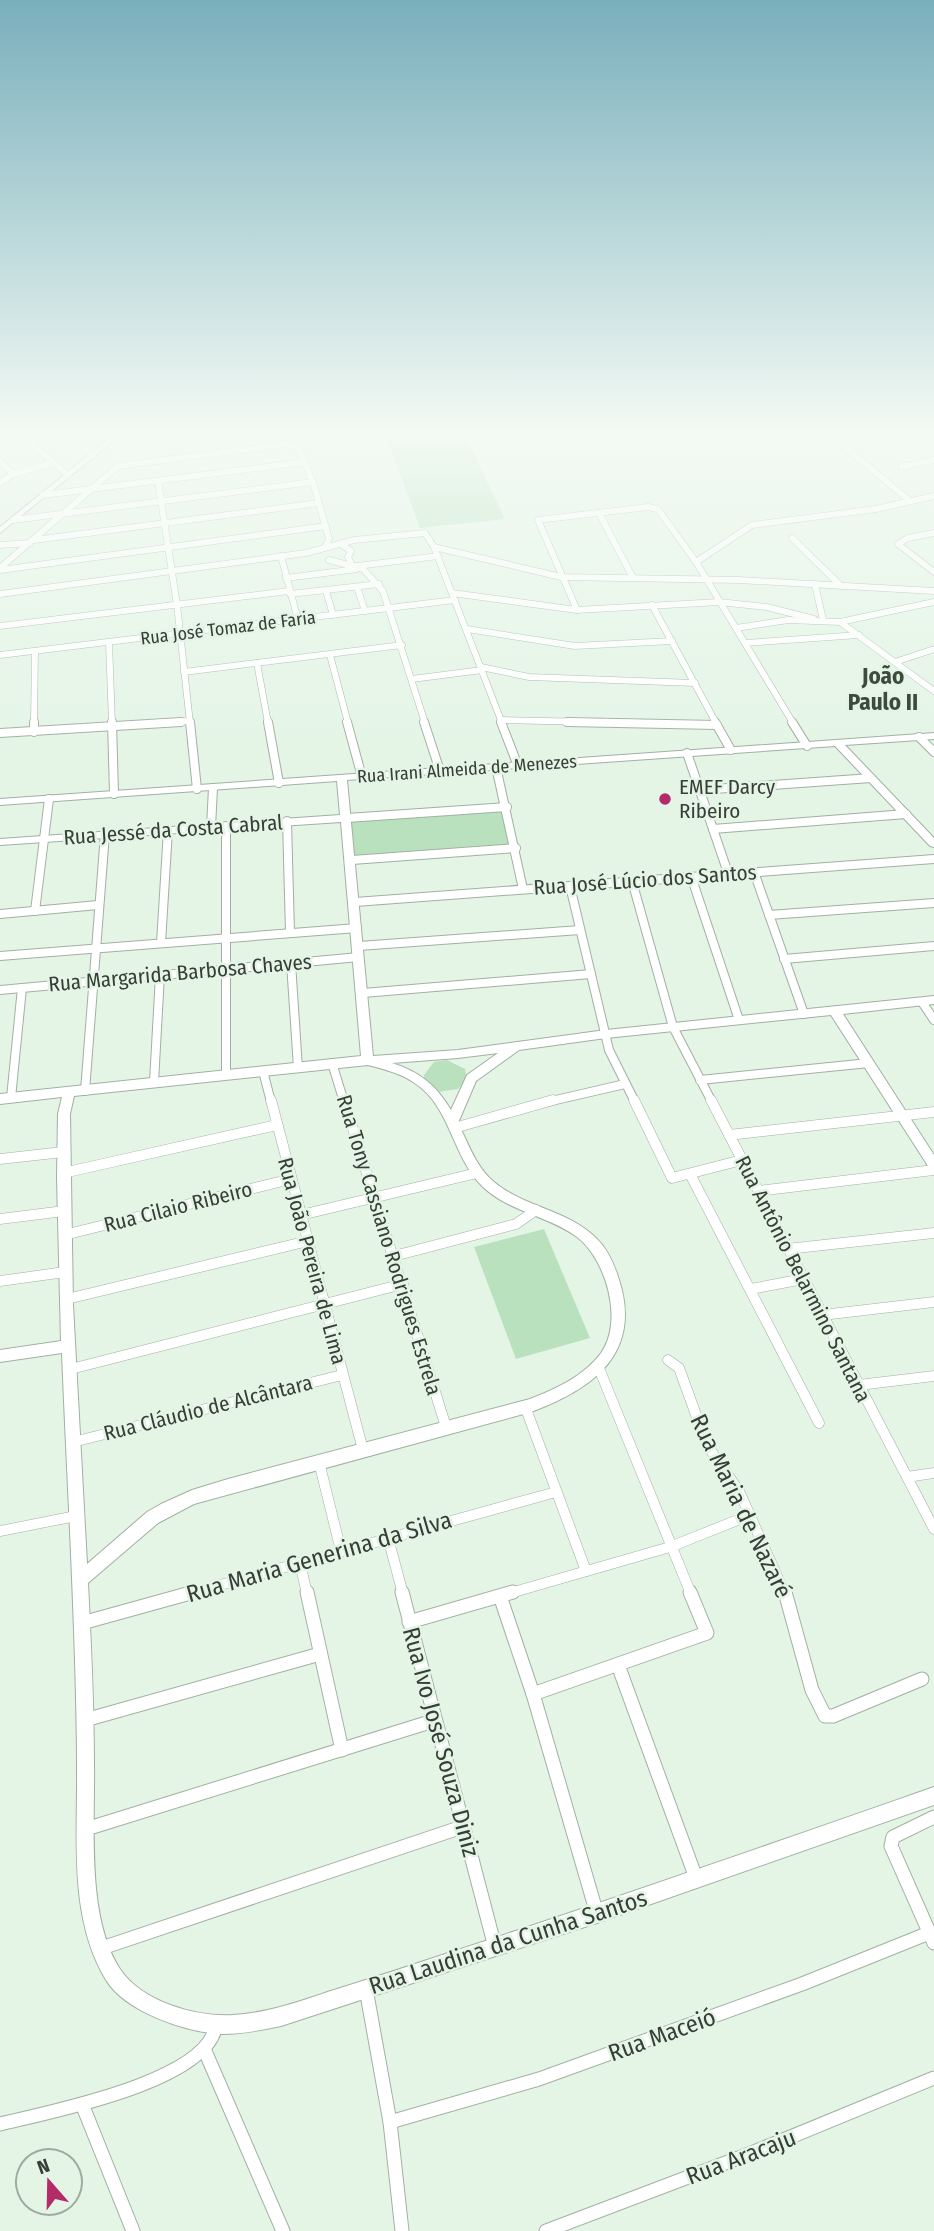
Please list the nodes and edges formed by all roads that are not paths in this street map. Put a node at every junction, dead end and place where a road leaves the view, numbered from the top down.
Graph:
1 (39, 535) edge
2 (78, 535) edge
3 (165, 535) edge
4 (261, 535) edge
5 (391, 535) edge
6 (428, 535) edge
7 (543, 535) edge
8 (611, 535) edge
9 (676, 535) edge
10 (736, 535) edge
11 (923, 535) edge
12 (329, 538) joint
13 (792, 538) dead end
14 (33, 541) junction
15 (0, 545) edge
16 (340, 545) junction
17 (434, 547) junction
18 (168, 548) junction
19 (322, 551) junction
20 (281, 556) junction
21 (438, 556) junction
22 (348, 557) junction
23 (329, 560) junction
24 (695, 562) junction
25 (357, 567) junction
26 (0, 569) edge
27 (171, 572) junction
28 (934, 572) edge
29 (561, 577) junction
30 (286, 578) junction
31 (633, 578) junction
32 (706, 579) junction
33 (379, 584) junction
34 (815, 584) junction
35 (841, 586) junction
36 (357, 587) junction
37 (326, 591) junction
38 (934, 591) edge
39 (290, 593) junction
40 (0, 594) edge
41 (454, 597) junction
42 (719, 602) junction
43 (934, 602) edge
44 (177, 605) junction
45 (652, 605) junction
46 (390, 608) junction
47 (577, 610) junction
48 (365, 611) junction
49 (333, 615) junction
50 (814, 619) junction
51 (298, 620) junction
52 (823, 620) junction
53 (840, 622) junction
54 (0, 625) edge
55 (736, 628) junction
56 (467, 629) junction
57 (180, 634) junction
58 (859, 635) junction
59 (672, 641) junction
60 (109, 643) junction
61 (745, 643) junction
62 (402, 645) junction
63 (934, 649) edge
64 (35, 651) junction
65 (0, 655) edge
66 (330, 655) junction
67 (895, 662) junction
68 (257, 663) junction
69 (481, 669) junction
70 (184, 672) junction
71 (412, 680) junction
72 (695, 683) junction
73 (934, 691) edge
74 (501, 720) junction
75 (190, 721) junction
76 (718, 725) junction
77 (114, 727) junction
78 (34, 732) junction
79 (0, 733) edge
80 (934, 736) edge
81 (919, 737) junction
82 (838, 743) junction
83 (807, 746) junction
84 (731, 750) junction
85 (934, 752) edge
86 (687, 753) junction
87 (518, 766) junction
88 (496, 767) junction
89 (440, 771) junction
90 (362, 777) junction
91 (342, 778) junction
92 (871, 778) junction
93 (279, 783) junction
94 (213, 788) junction
95 (197, 789) junction
96 (700, 790) junction
97 (114, 794) junction
98 (49, 799) junction
99 (0, 802) edge
100 (507, 807) junction
101 (906, 814) junction
102 (347, 818) junction
103 (286, 821) junction
104 (226, 826) junction
105 (211, 827) junction
106 (713, 829) junction
107 (168, 830) junction
108 (105, 834) junction
109 (42, 839) junction
110 (0, 842) edge
111 (934, 844) edge
112 (516, 848) junction
113 (934, 859) edge
114 (352, 860) junction
115 (754, 872) junction
116 (728, 873) junction
117 (691, 876) junction
118 (632, 881) junction
119 (570, 886) junction
120 (523, 889) junction
121 (355, 902) junction
122 (934, 902) edge
123 (98, 905) junction
124 (35, 911) junction
125 (0, 914) edge
126 (769, 915) junction
127 (357, 928) junction
128 (580, 930) junction
129 (290, 933) junction
130 (225, 938) junction
131 (161, 943) junction
132 (934, 946) edge
133 (97, 948) junction
134 (359, 951) junction
135 (0, 956) edge
136 (785, 958) junction
137 (291, 964) junction
138 (225, 969) junction
139 (591, 974) junction
140 (160, 975) junction
141 (93, 981) junction
142 (22, 988) junction
143 (0, 990) edge
144 (363, 993) junction
145 (928, 1001) edge
146 (835, 1011) junction
147 (804, 1014) junction
148 (739, 1020) junction
149 (934, 1020) edge
150 (673, 1027) junction
151 (606, 1034) junction
152 (521, 1044) junction
153 (458, 1054) junction
154 (429, 1057) junction
155 (367, 1060) junction
156 (332, 1063) junction
157 (869, 1063) junction
158 (298, 1068) junction
159 (263, 1071) junction
160 (226, 1075) junction
161 (700, 1080) junction
162 (154, 1082) junction
163 (468, 1084) junction
164 (625, 1084) junction
165 (428, 1087) junction
166 (85, 1091) junction
167 (69, 1092) junction
168 (6, 1099) edge
169 (934, 1112) edge
170 (901, 1115) junction
171 (277, 1125) junction
172 (453, 1125) junction
173 (729, 1135) junction
174 (63, 1152) junction
175 (0, 1159) edge
176 (742, 1160) junction
177 (934, 1165) edge
178 (934, 1170) edge
179 (477, 1172) junction
180 (63, 1173) junction
181 (690, 1174) junction
182 (672, 1178) joint
183 (291, 1180) junction
184 (758, 1191) junction
185 (375, 1196) junction
186 (537, 1210) junction
187 (64, 1211) junction
188 (301, 1215) junction
189 (0, 1219) edge
190 (934, 1233) edge
191 (64, 1235) junction
192 (308, 1241) junction
193 (787, 1249) junction
194 (394, 1256) junction
195 (65, 1272) junction
196 (803, 1279) junction
197 (0, 1281) edge
198 (402, 1284) junction
199 (751, 1289) junction
200 (66, 1299) junction
201 (934, 1302) edge
202 (324, 1305) junction
203 (822, 1315) junction
204 (70, 1346) junction
205 (0, 1356) edge
206 (668, 1360) dead end
207 (598, 1366) junction
208 (71, 1369) junction
209 (342, 1375) junction
210 (934, 1376) edge
211 (859, 1385) junction
212 (526, 1409) junction
213 (818, 1423) dead end
214 (446, 1427) junction
215 (73, 1442) junction
216 (363, 1450) junction
217 (320, 1462) junction
218 (934, 1474) edge
219 (906, 1477) junction
220 (556, 1492) junction
221 (750, 1515) junction
222 (76, 1516) junction
223 (934, 1530) edge
224 (0, 1531) edge
225 (388, 1538) junction
226 (670, 1547) junction
227 (341, 1550) junction
228 (300, 1563) junction
229 (586, 1571) junction
230 (80, 1579) junction
231 (500, 1596) junction
232 (409, 1622) junction
233 (82, 1623) junction
234 (320, 1654) junction
235 (618, 1665) junction
236 (922, 1679) dead end
237 (533, 1694) junction
238 (85, 1720) junction
239 (433, 1721) junction
240 (342, 1750) junction
241 (934, 1796) edge
242 (934, 1817) edge
243 (462, 1827) junction
244 (86, 1829) junction
245 (696, 1878) junction
246 (597, 1914) junction
247 (932, 1938) edge
248 (495, 1947) junction
249 (99, 1949) junction
250 (366, 1989) junction
251 (216, 2024) junction
252 (205, 2051) junction
253 (934, 2078) edge
254 (82, 2104) junction
255 (390, 2122) junction
256 (0, 2124) edge
257 (133, 2231) edge
258 (283, 2231) edge
259 (402, 2231) edge
260 (546, 2231) edge

1 - 14 street
2 - 14 street
3 - 18 street
4 - 18 street
5 - 16 street
6 - 17 street
7 - 29 street
8 - 31 street
9 - 24 street
10 - 24 street
11 - 28 street
12 - 16 street
12 - 19 street
13 - 35 street
14 - 15 street
14 - 26 street
16 - 19 street
16 - 22 street
17 - 21 street
17 - 29 street
18 - 26 street
18 - 27 street
19 - 20 street
19 - 23 street
20 - 27 street
20 - 30 street
21 - 25 street
21 - 41 street
22 - 23 street
22 - 25 street
23 - 25 street
24 - 32 street
25 - 30 street
25 - 33 street
27 - 40 street
27 - 44 street
29 - 31 street
29 - 47 street
30 - 39 street
31 - 32 street
32 - 34 street
32 - 42 street
33 - 36 street
33 - 46 street
34 - 35 street
34 - 52 street
35 - 38 street
36 - 37 street
36 - 48 street
37 - 39 street
37 - 49 street
39 - 44 street
39 - 51 street
41 - 46 street, Rua José Tomaz de Faria
41 - 47 street, Rua José Tomaz de Faria
41 - 56 street
42 - 45 street, Rua José Tomaz de Faria
42 - 50 street, Rua José Tomaz de Faria
42 - 55 street
43 - 53 street
44 - 54 street
44 - 57 street
45 - 47 street, Rua José Tomaz de Faria
45 - 59 street
46 - 48 street, Rua José Tomaz de Faria
46 - 62 street
48 - 49 street, Rua José Tomaz de Faria
49 - 51 street, Rua José Tomaz de Faria
50 - 52 street
50 - 55 street
51 - 57 street, Rua José Tomaz de Faria
52 - 53 street
53 - 58 street
55 - 61 street
56 - 59 street
56 - 69 street
57 - 60 street, Rua José Tomaz de Faria
57 - 70 street
58 - 61 street
58 - 67 street
59 - 72 street
60 - 64 street, Rua José Tomaz de Faria
60 - 77 street
61 - 83 street
62 - 66 street
62 - 71 street
63 - 67 street
64 - 65 street, Rua José Tomaz de Faria
64 - 78 street
66 - 68 street
66 - 90 street
67 - 73 street
68 - 70 street
68 - 93 street
69 - 71 street
69 - 72 street
69 - 74 street
70 - 75 street
71 - 89 street
72 - 76 street
74 - 76 street
74 - 87 street
75 - 77 street
75 - 95 street
76 - 84 street
77 - 78 street
77 - 97 street
78 - 79 street
80 - 81 street, Rua Irani Almeida de Menezes
81 - 82 street, Rua Irani Almeida de Menezes
81 - 85 street
82 - 83 street, Rua Irani Almeida de Menezes
82 - 92 street
83 - 84 street, Rua Irani Almeida de Menezes
84 - 86 street, Rua Irani Almeida de Menezes
86 - 87 street, Rua Irani Almeida de Menezes
86 - 96 street
87 - 88 street, Rua Irani Almeida de Menezes
88 - 89 street, Rua Irani Almeida de Menezes
88 - 100 street
89 - 90 street, Rua Irani Almeida de Menezes
90 - 91 street, Rua Irani Almeida de Menezes
91 - 93 street, Rua Irani Almeida de Menezes
91 - 102 street
92 - 96 street
92 - 101 street
93 - 94 street, Rua Irani Almeida de Menezes
94 - 95 street, Rua Irani Almeida de Menezes
94 - 105 street
95 - 97 street, Rua Irani Almeida de Menezes
96 - 106 street
97 - 98 street, Rua Irani Almeida de Menezes
98 - 99 street, Rua Irani Almeida de Menezes
98 - 109 street
100 - 102 street
100 - 112 street
101 - 106 street
101 - 111 street
102 - 103 street, Rua Jessé da Costa Cabral
102 - 114 street
103 - 104 street, Rua Jessé da Costa Cabral
103 - 129 street
104 - 105 street, Rua Jessé da Costa Cabral
104 - 130 street
105 - 107 street, Rua Jessé da Costa Cabral
106 - 116 street
107 - 108 street, Rua Jessé da Costa Cabral
107 - 131 street
108 - 109 street, Rua Jessé da Costa Cabral
108 - 123 street
109 - 110 street, Rua Jessé da Costa Cabral
109 - 124 street
112 - 114 street
112 - 120 street
113 - 115 street, Rua José Lúcio dos Santos
114 - 121 street
115 - 116 street, Rua José Lúcio dos Santos
115 - 126 street
116 - 117 street, Rua José Lúcio dos Santos
117 - 118 street, Rua José Lúcio dos Santos
117 - 148 street
118 - 119 street, Rua José Lúcio dos Santos
118 - 150 street, Rua Antônio Belarmino Santana
119 - 120 street, Rua José Lúcio dos Santos
119 - 128 street
120 - 121 street, Rua José Lúcio dos Santos
121 - 127 street
122 - 126 street
123 - 124 street
123 - 133 street
124 - 125 street
126 - 136 street
127 - 129 street, Rua Margarida Barbosa Chaves
127 - 134 street
128 - 134 street
128 - 139 street
129 - 130 street, Rua Margarida Barbosa Chaves
130 - 131 street, Rua Margarida Barbosa Chaves
130 - 138 street
131 - 133 street, Rua Margarida Barbosa Chaves
132 - 136 street
133 - 135 street, Rua Margarida Barbosa Chaves
133 - 141 street
134 - 137 street, Rua Margarida Barbosa Chaves
134 - 144 street
136 - 147 street
137 - 138 street, Rua Margarida Barbosa Chaves
137 - 158 street
138 - 140 street, Rua Margarida Barbosa Chaves
138 - 160 street
139 - 144 street
139 - 151 street
140 - 141 street, Rua Margarida Barbosa Chaves
140 - 162 street
141 - 142 street, Rua Margarida Barbosa Chaves
141 - 166 street
142 - 143 street, Rua Margarida Barbosa Chaves
142 - 168 street
144 - 155 street
145 - 146 street
145 - 149 street
146 - 147 street
146 - 157 street
147 - 148 street
148 - 150 street
150 - 151 street
150 - 161 street, Rua Antônio Belarmino Santana
151 - 152 street
151 - 164 street
152 - 153 street
152 - 163 street
153 - 154 street
153 - 163 street
154 - 155 street
154 - 165 street
155 - 156 street
155 - 165 street
156 - 158 street
156 - 185 street, Rua Tony Cassiano Rodrigues Estrela
157 - 161 street
157 - 170 street
158 - 159 street
159 - 160 street
159 - 171 street, Rua João Pereira de Lima
160 - 162 street
161 - 173 street, Rua Antônio Belarmino Santana
162 - 166 street
163 - 165 street
163 - 172 street
164 - 172 street
164 - 182 street
165 - 172 street
166 - 167 street
167 - 168 street
167 - 174 street, Rua Laudina da Cunha Santos
169 - 170 street
170 - 173 street
170 - 177 street
171 - 180 street
171 - 183 street, Rua João Pereira de Lima
172 - 179 street
173 - 176 street, Rua Antônio Belarmino Santana
174 - 175 street
174 - 180 street, Rua Laudina da Cunha Santos
176 - 181 street
176 - 184 street, Rua Antônio Belarmino Santana
178 - 184 street
179 - 185 street
179 - 186 street
180 - 187 street, Rua Laudina da Cunha Santos
181 - 182 street
181 - 199 street
183 - 188 street, Rua João Pereira de Lima
183 - 191 street, Rua Cilaio Ribeiro
184 - 193 street, Rua Antônio Belarmino Santana
185 - 188 street
185 - 194 street, Rua Tony Cassiano Rodrigues Estrela
186 - 194 street
186 - 207 street
187 - 189 street
187 - 191 street, Rua Laudina da Cunha Santos
188 - 192 street, Rua João Pereira de Lima
190 - 193 street
191 - 195 street, Rua Laudina da Cunha Santos
192 - 200 street
192 - 202 street, Rua João Pereira de Lima
193 - 196 street, Rua Antônio Belarmino Santana
194 - 198 street, Rua Tony Cassiano Rodrigues Estrela
195 - 197 street
195 - 200 street, Rua Laudina da Cunha Santos
196 - 199 street
196 - 203 street, Rua Antônio Belarmino Santana
198 - 202 street
198 - 214 street, Rua Tony Cassiano Rodrigues Estrela
199 - 213 street
200 - 204 street, Rua Laudina da Cunha Santos
201 - 203 street
202 - 208 street
202 - 209 street, Rua João Pereira de Lima
203 - 211 street, Rua Antônio Belarmino Santana
204 - 205 street
204 - 208 street, Rua Laudina da Cunha Santos
206 - 221 street, Rua Maria de Nazaré
207 - 212 street
207 - 226 street
208 - 215 street, Rua Laudina da Cunha Santos
209 - 215 street, Rua Cláudio de Alcântara
209 - 216 street, Rua João Pereira de Lima
210 - 211 street
211 - 219 street, Rua Antônio Belarmino Santana
212 - 214 street
212 - 220 street
214 - 216 street
215 - 222 street, Rua Laudina da Cunha Santos
216 - 217 street
217 - 227 street
217 - 230 street
218 - 219 street
219 - 223 street, Rua Antônio Belarmino Santana
220 - 225 street, Rua Maria Generina da Silva
220 - 229 street
221 - 226 street
221 - 236 street, Rua Maria de Nazaré
222 - 224 street
222 - 230 street, Rua Laudina da Cunha Santos
225 - 227 street, Rua Maria Generina da Silva
225 - 232 street, Rua Ivo José Souza Diniz
226 - 229 street
226 - 235 street
227 - 228 street, Rua Maria Generina da Silva
228 - 233 street, Rua Maria Generina da Silva
228 - 234 street
229 - 231 street
230 - 233 street, Rua Laudina da Cunha Santos
231 - 232 street
231 - 237 street
232 - 239 street, Rua Ivo José Souza Diniz
233 - 238 street, Rua Laudina da Cunha Santos
234 - 238 street
234 - 240 street
235 - 237 street
235 - 245 street
237 - 246 street
238 - 244 street, Rua Laudina da Cunha Santos
239 - 240 street
239 - 243 street, Rua Ivo José Souza Diniz
240 - 244 street
241 - 245 street, Rua Laudina da Cunha Santos
242 - 247 street
243 - 248 street, Rua Ivo José Souza Diniz
243 - 249 street
244 - 249 street, Rua Laudina da Cunha Santos
245 - 246 street, Rua Laudina da Cunha Santos
246 - 248 street, Rua Laudina da Cunha Santos
247 - 255 street, Rua Maceió
248 - 250 street, Rua Laudina da Cunha Santos
249 - 251 street, Rua Laudina da Cunha Santos
250 - 251 street, Rua Laudina da Cunha Santos
250 - 255 street
251 - 252 street
252 - 254 street
252 - 258 street
253 - 260 street, Rua Aracaju
254 - 256 street
254 - 257 street
255 - 259 street

